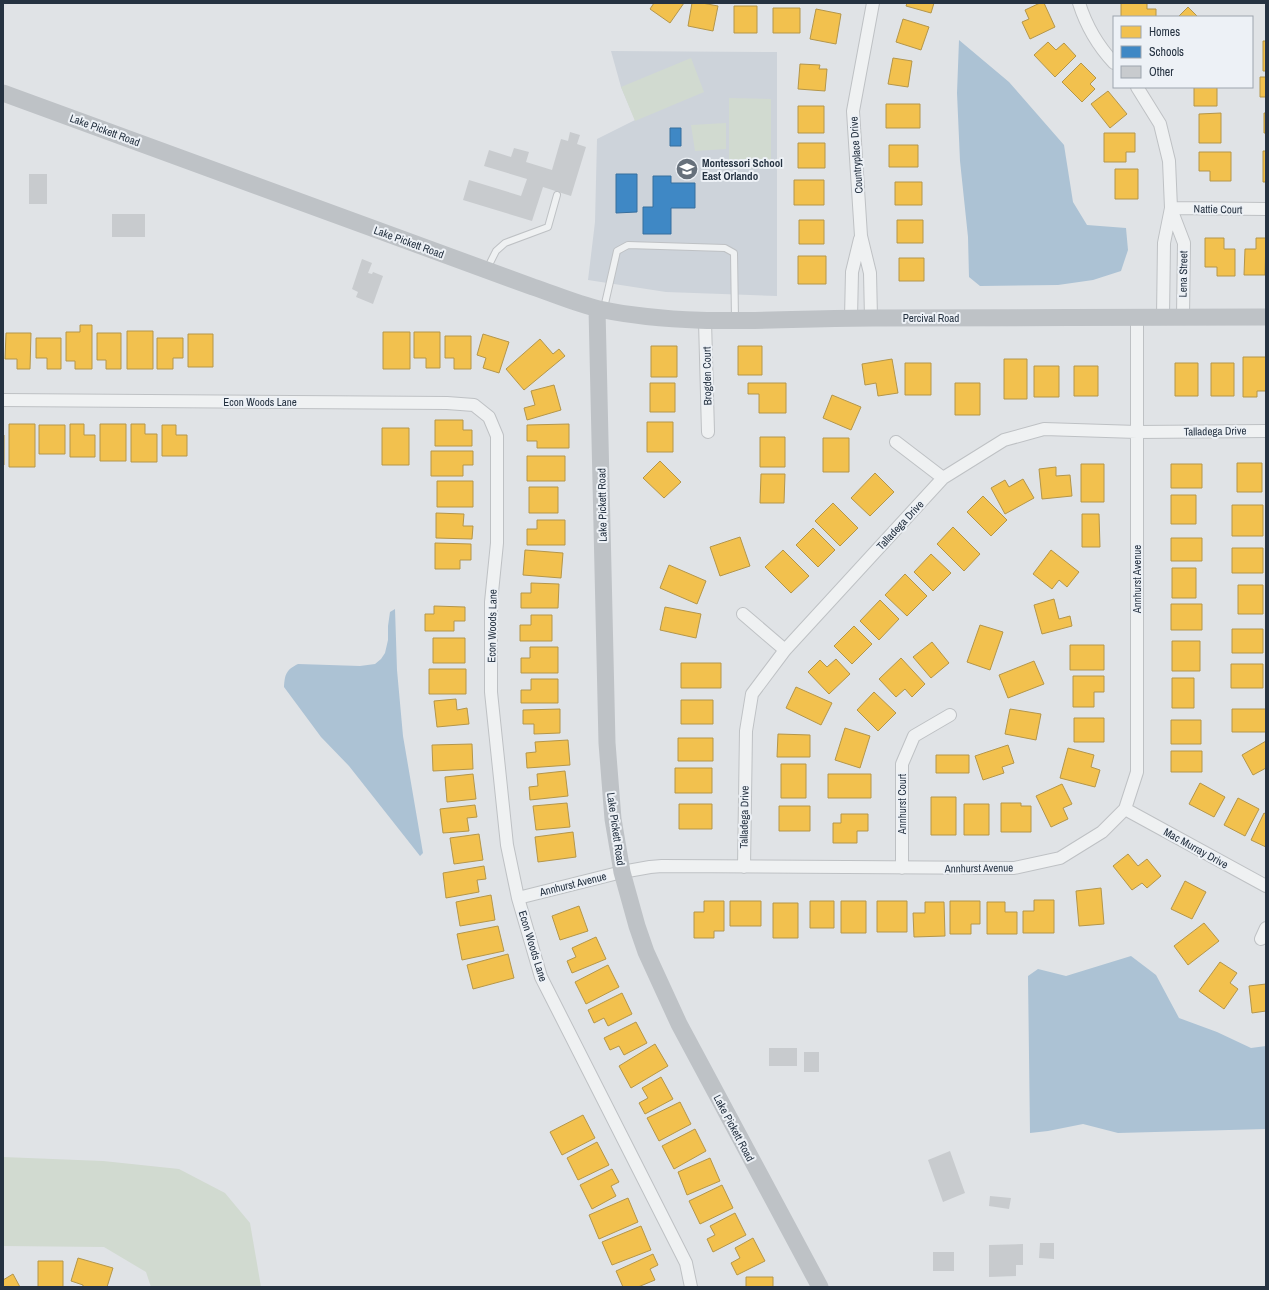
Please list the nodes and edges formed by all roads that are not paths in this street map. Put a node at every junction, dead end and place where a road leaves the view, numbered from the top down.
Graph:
1 (873, 3) edge
2 (1079, 3) edge
3 (1113, 62) edge
4 (1138, 88) edge
5 (3, 93) edge
6 (557, 195) dead end
7 (1171, 208) junction
8 (1266, 209) edge
9 (861, 236) junction
10 (486, 270) junction
11 (600, 309) junction
12 (1163, 317) junction
13 (1183, 317) junction
14 (1266, 317) edge
15 (851, 318) junction
16 (871, 318) junction
17 (1137, 318) junction
18 (735, 320) junction
19 (705, 321) junction
20 (3, 400) edge
21 (1266, 431) edge
22 (708, 432) dead end
23 (1137, 432) junction
24 (896, 442) dead end
25 (944, 478) junction
26 (743, 614) dead end
27 (785, 650) junction
28 (950, 715) dead end
29 (1125, 809) junction
30 (744, 868) junction
31 (902, 868) junction
32 (622, 872) junction
33 (1266, 886) edge
34 (518, 898) junction
35 (1266, 928) edge
36 (1261, 939) dead end
37 (691, 1287) edge
38 (820, 1287) edge

1 - 9 street, Countryplace Drive
2 - 3 street
4 - 7 street, Lena Street
5 - 10 main road, Lake Pickett Road
6 - 10 lane
7 - 8 street, Nattie Court
7 - 12 street, Lena Street
7 - 13 street, Lena Street
9 - 15 street, Countryplace Drive
9 - 16 street, Countryplace Drive
10 - 11 main road, Lake Pickett Road
11 - 18 lane
11 - 19 main road, Percival Road
11 - 32 main road, Lake Pickett Road
12 - 13 main road, Percival Road
12 - 17 main road, Percival Road
13 - 14 main road, Percival Road
15 - 16 main road, Percival Road
15 - 18 main road, Percival Road
16 - 17 main road, Percival Road
17 - 23 street, Annhurst Avenue
18 - 19 main road, Percival Road
19 - 22 street, Brogden Court
20 - 34 street, Econ Woods Lane
21 - 23 street, Talladega Drive
23 - 25 street, Talladega Drive
23 - 29 street, Annhurst Avenue
24 - 25 street
25 - 27 street, Talladega Drive
26 - 27 street
27 - 30 street, Talladega Drive
28 - 31 street, Annhurst Court
29 - 31 street, Annhurst Avenue
29 - 33 street, Mac Murray Drive
30 - 31 street, Annhurst Avenue
30 - 32 street, Annhurst Avenue
32 - 34 street, Annhurst Avenue
32 - 38 main road, Lake Pickett Road
34 - 37 street, Econ Woods Lane
35 - 36 street

